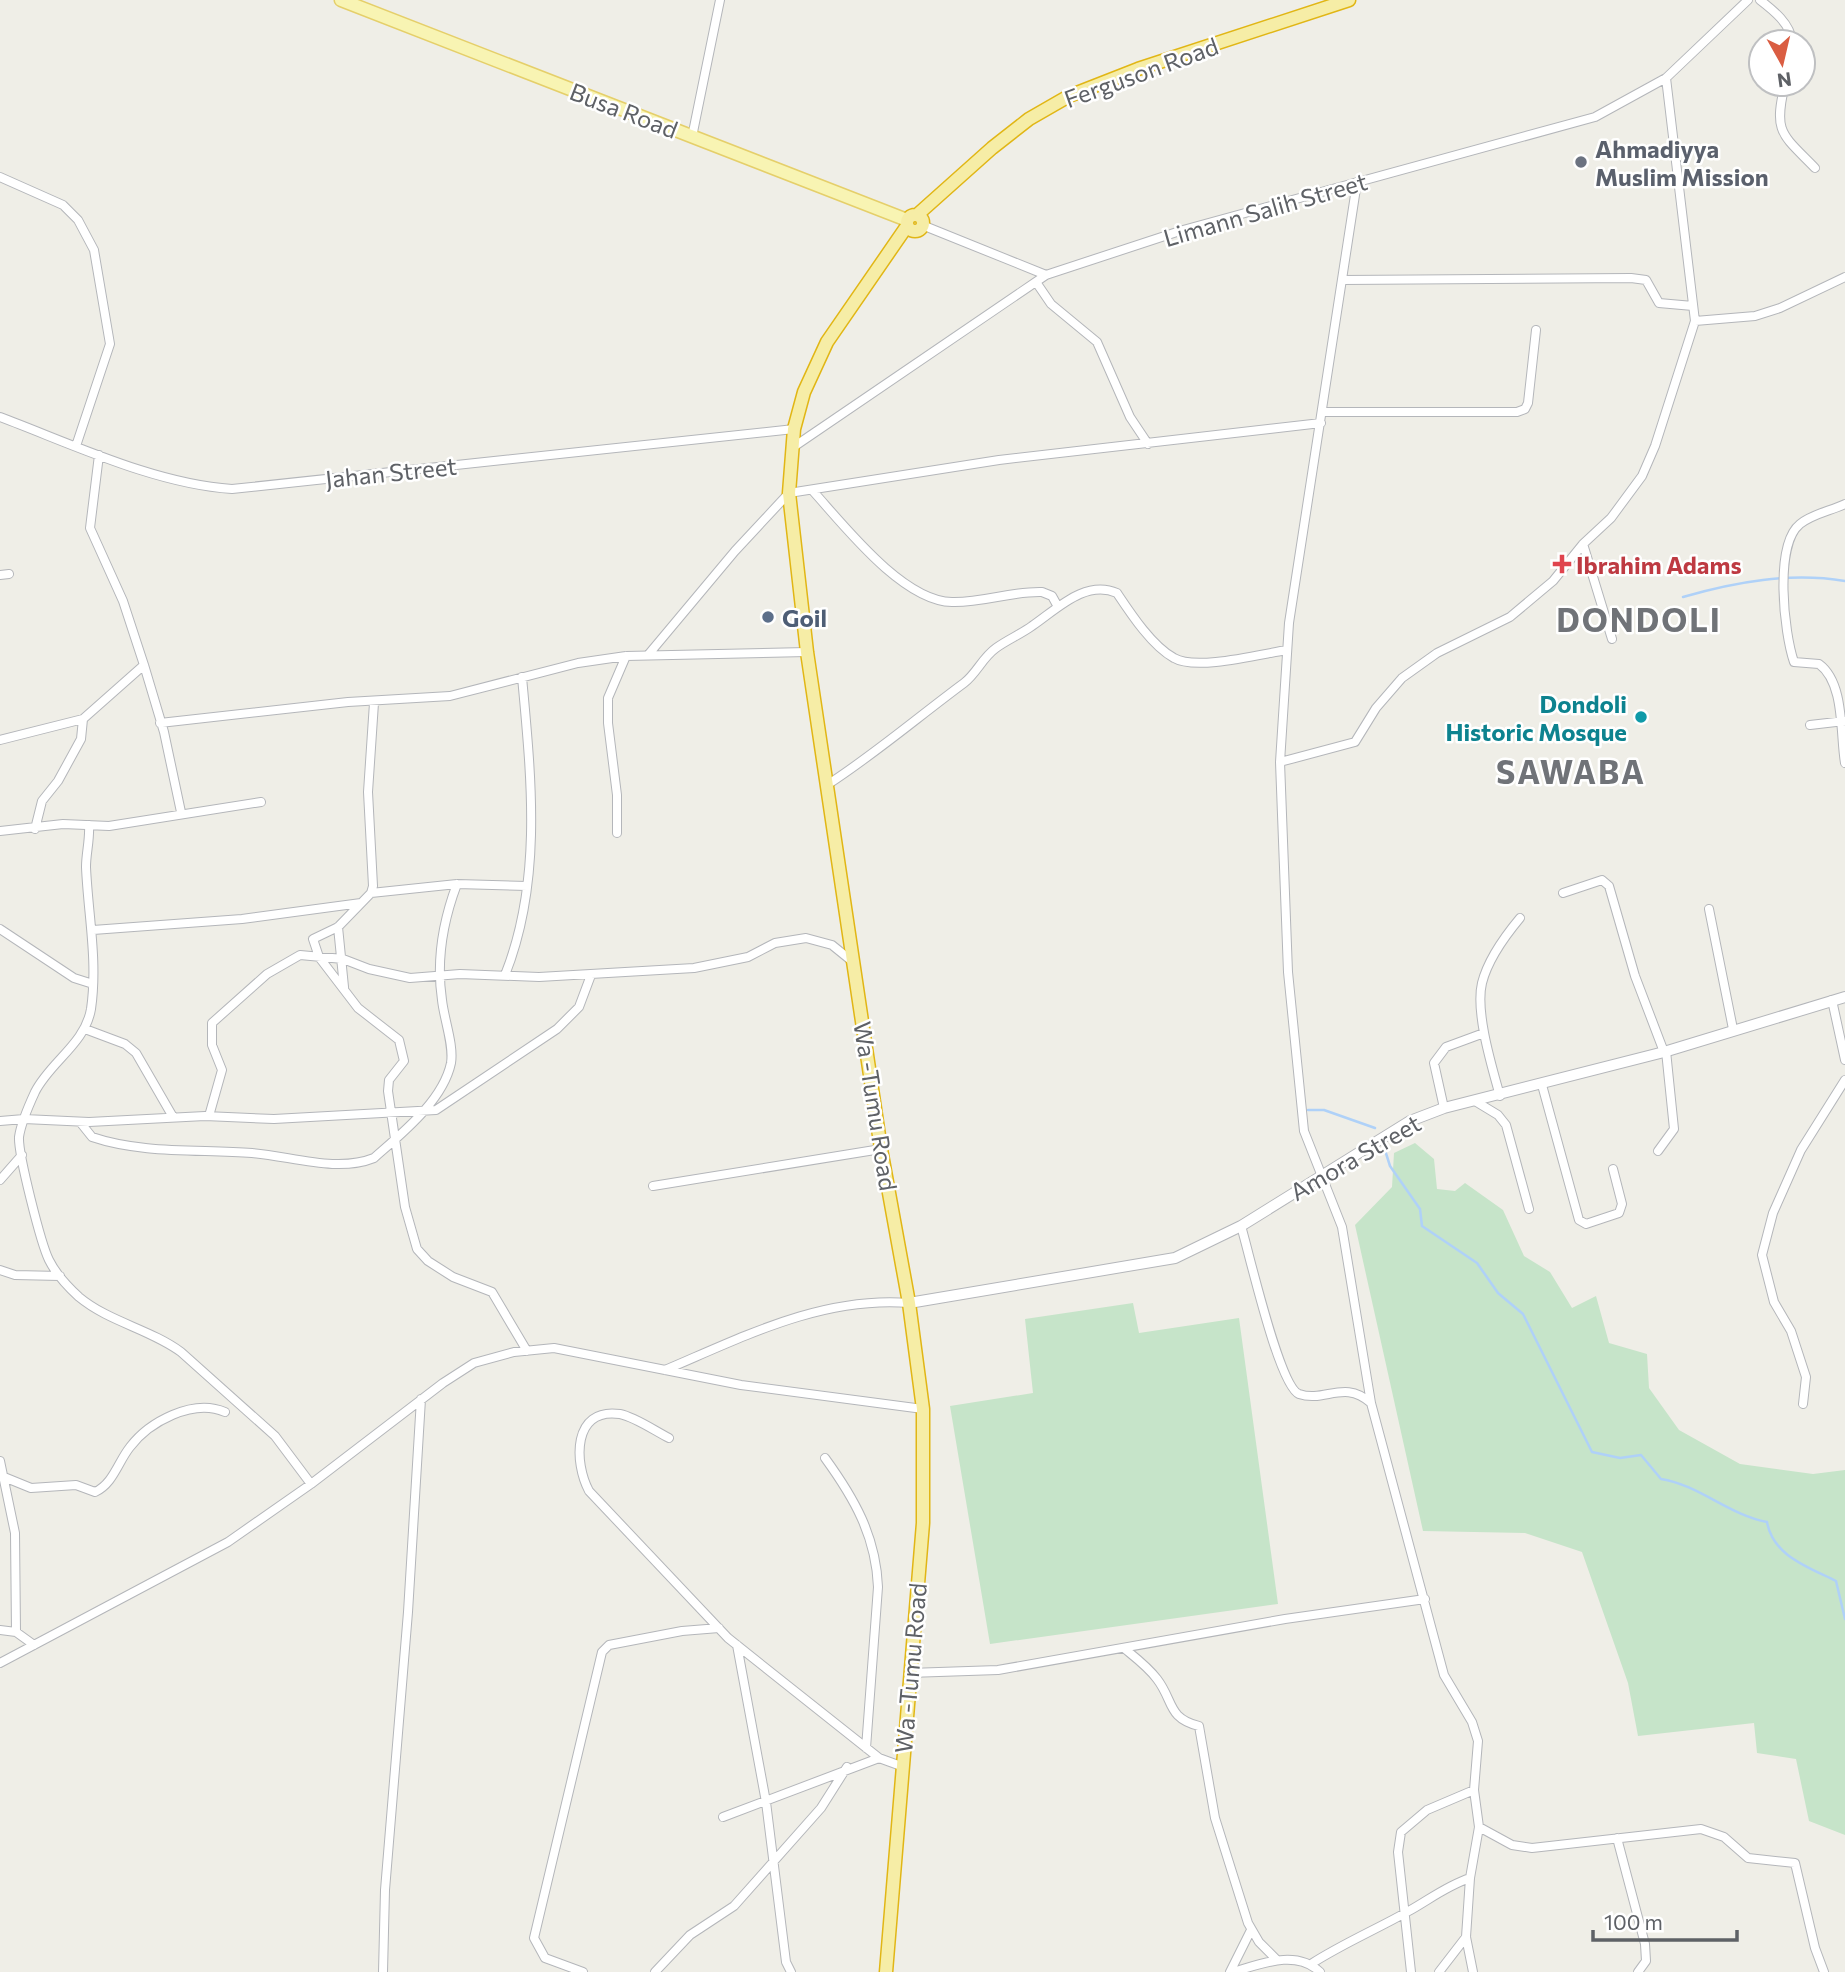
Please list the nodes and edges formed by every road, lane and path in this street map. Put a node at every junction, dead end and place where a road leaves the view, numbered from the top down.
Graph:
1 (341, 0) edge
2 (720, 0) edge
3 (1748, 0) edge
4 (1760, 0) edge
5 (1340, 1) edge
6 (1787, 28) edge
7 (1666, 78) junction
8 (1781, 98) edge
9 (692, 137) junction
10 (1815, 168) dead end
11 (0, 177) edge
12 (1357, 183) junction
13 (915, 223) junction
14 (1046, 275) junction
15 (1845, 277) edge
16 (1342, 280) junction
17 (1036, 282) junction
18 (1693, 306) junction
19 (1695, 321) junction
20 (1536, 330) dead end
21 (1322, 412) junction
22 (0, 417) edge
23 (1321, 423) junction
24 (794, 429) junction
25 (1148, 444) junction
26 (76, 446) junction
27 (792, 448) junction
28 (99, 455) junction
29 (812, 490) junction
30 (789, 493) junction
31 (1845, 504) edge
32 (1583, 544) junction
33 (1057, 605) junction
34 (1612, 639) dead end
35 (1287, 650) junction
36 (807, 652) junction
37 (648, 655) junction
38 (626, 656) junction
39 (144, 664) junction
40 (522, 677) junction
41 (374, 703) junction
42 (83, 719) junction
43 (1844, 721) edge
44 (160, 723) junction
45 (1810, 725) dead end
46 (0, 740) edge
47 (1280, 762) junction
48 (1845, 762) edge
49 (827, 785) junction
50 (261, 802) dead end
51 (181, 812) junction
52 (89, 825) junction
53 (35, 829) junction
54 (0, 831) edge
55 (617, 833) dead end
56 (457, 884) junction
57 (527, 886) junction
58 (370, 893) junction
59 (1563, 893) dead end
60 (362, 902) junction
61 (1709, 909) dead end
62 (1520, 918) dead end
63 (338, 928) junction
64 (0, 929) edge
65 (93, 930) junction
66 (319, 957) junction
67 (342, 959) junction
68 (854, 963) junction
69 (441, 975) junction
70 (505, 975) junction
71 (591, 975) junction
72 (93, 984) junction
73 (344, 987) junction
74 (1845, 997) edge
75 (1832, 1000) junction
76 (85, 1029) junction
77 (1732, 1029) junction
78 (1484, 1033) junction
79 (1665, 1052) junction
80 (1845, 1060) edge
81 (1845, 1080) edge
82 (1542, 1085) junction
83 (1500, 1096) junction
84 (1475, 1101) junction
85 (1444, 1108) junction
86 (419, 1113) junction
87 (391, 1115) junction
88 (209, 1116) junction
89 (173, 1117) junction
90 (24, 1119) junction
91 (0, 1121) edge
92 (80, 1122) junction
93 (394, 1139) junction
94 (881, 1149) junction
95 (1658, 1152) dead end
96 (22, 1155) junction
97 (1614, 1169) dead end
98 (1320, 1176) junction
99 (0, 1180) edge
100 (653, 1186) dead end
101 (1529, 1209) dead end
102 (1241, 1226) junction
103 (0, 1270) edge
104 (60, 1276) junction
105 (909, 1303) junction
106 (527, 1351) junction
107 (665, 1370) junction
108 (421, 1399) junction
109 (1371, 1403) junction
110 (1803, 1404) dead end
111 (923, 1409) junction
112 (225, 1412) dead end
113 (669, 1438) dead end
114 (825, 1458) dead end
115 (0, 1461) edge
116 (4, 1477) junction
117 (311, 1484) junction
118 (1424, 1599) junction
119 (719, 1628) junction
120 (0, 1630) edge
121 (16, 1632) junction
122 (34, 1645) junction
123 (737, 1645) junction
124 (1125, 1648) junction
125 (0, 1663) edge
126 (909, 1673) junction
127 (866, 1748) junction
128 (879, 1758) junction
129 (901, 1766) junction
130 (847, 1768) junction
131 (1474, 1790) junction
132 (765, 1800) junction
133 (723, 1817) dead end
134 (1479, 1828) junction
135 (1617, 1838) junction
136 (773, 1862) junction
137 (1469, 1878) junction
138 (1405, 1914) junction
139 (1251, 1930) junction
140 (1466, 1937) junction
141 (1277, 1960) junction
142 (1311, 1964) junction
143 (383, 1972) edge
144 (583, 1972) edge
145 (655, 1972) edge
146 (791, 1972) edge
147 (886, 1972) edge
148 (1231, 1972) edge
149 (1320, 1972) edge
150 (1411, 1972) edge
151 (1439, 1972) edge
152 (1473, 1972) edge
153 (1638, 1972) edge
154 (1824, 1972) edge

1 - 9 main road, Busa Road
2 - 9 street
3 - 7 street, Limann Salih Street
4 - 6 street
5 - 13 highway, Ferguson Road
7 - 12 street, Limann Salih Street
7 - 18 street
8 - 10 street
9 - 13 main road, Busa Road
11 - 26 street
12 - 14 street, Limann Salih Street
12 - 16 street
13 - 14 street
13 - 24 highway, Wa -Tumu Road
14 - 17 street, Limann Salih Street
15 - 19 street
16 - 18 street
16 - 21 street
17 - 25 street
17 - 27 street, Limann Salih Street
18 - 19 street
19 - 32 street
20 - 21 street
21 - 23 street
22 - 26 street, Jahan Street
23 - 25 street
23 - 35 street
24 - 27 highway, Wa -Tumu Road
24 - 28 street, Jahan Street
25 - 29 street
26 - 28 street, Jahan Street
27 - 30 highway, Wa -Tumu Road
28 - 39 street
29 - 30 street
29 - 33 street
30 - 36 highway, Wa -Tumu Road
30 - 37 street
31 - 43 street
32 - 34 street
32 - 47 street
33 - 35 street
33 - 49 street
35 - 47 street
36 - 37 street
36 - 49 highway, Wa -Tumu Road
37 - 38 street
38 - 40 street
38 - 55 street
39 - 42 street
39 - 44 street
40 - 41 street
40 - 57 street
41 - 44 street
41 - 58 street
42 - 46 street
42 - 53 street
43 - 45 street
43 - 48 street
44 - 51 street
47 - 98 street
49 - 68 highway, Wa -Tumu Road
50 - 51 street
51 - 52 street
52 - 53 street
52 - 65 street
53 - 54 street
56 - 57 street
56 - 58 street
56 - 69 street
57 - 70 street
58 - 60 street
59 - 79 street
60 - 63 street
60 - 65 street
61 - 77 street
62 - 78 street
63 - 66 street
63 - 67 street
64 - 72 street
65 - 72 street
66 - 67 street
66 - 73 street
66 - 88 street
67 - 69 street
67 - 73 street
68 - 71 street
68 - 94 highway, Wa -Tumu Road
69 - 70 street
69 - 86 street
70 - 71 street
71 - 86 street
72 - 76 street
73 - 87 street
74 - 75 street, Amora Street
75 - 77 street, Amora Street
75 - 80 street
76 - 89 street
76 - 90 street
77 - 79 street, Amora Street
78 - 83 street
78 - 85 street
79 - 82 street, Amora Street
79 - 95 street
81 - 110 street
82 - 83 street, Amora Street
82 - 97 street
83 - 84 street, Amora Street
84 - 85 street, Amora Street
84 - 101 street
85 - 98 street, Amora Street
86 - 87 street
86 - 93 street
87 - 88 street
87 - 93 street
88 - 89 street
89 - 92 street
90 - 91 street
90 - 92 street
90 - 96 street
92 - 93 street
93 - 106 street
94 - 100 street
94 - 105 highway, Wa -Tumu Road
96 - 99 street
96 - 104 street
98 - 102 street, Amora Street
98 - 109 street
102 - 105 street, Amora Street
102 - 109 street
103 - 104 street
104 - 117 street
105 - 107 street
105 - 111 highway, Wa -Tumu Road
106 - 107 street
106 - 108 street
107 - 111 street
108 - 117 street
108 - 143 street
109 - 118 street
111 - 126 highway, Wa -Tumu Road
112 - 116 street
113 - 119 street
114 - 127 street
115 - 116 street
116 - 121 street
117 - 122 street
118 - 124 street
118 - 131 street
119 - 123 street
119 - 144 street
120 - 121 street
121 - 122 street
122 - 125 street
123 - 127 street
123 - 132 street
124 - 126 street
124 - 139 street
126 - 129 highway, Wa -Tumu Road
127 - 128 street
128 - 129 street
128 - 130 street
129 - 147 highway, Wa -Tumu Road
130 - 132 street
130 - 136 street
131 - 134 street
131 - 138 street
132 - 133 street
132 - 136 street
134 - 135 street
134 - 137 street
135 - 153 street
135 - 154 street
136 - 145 street
136 - 146 street
137 - 138 street
137 - 140 street
138 - 142 street
138 - 150 street
139 - 141 street
139 - 148 street
140 - 151 street
140 - 152 street
141 - 142 street
141 - 148 street
142 - 149 street

